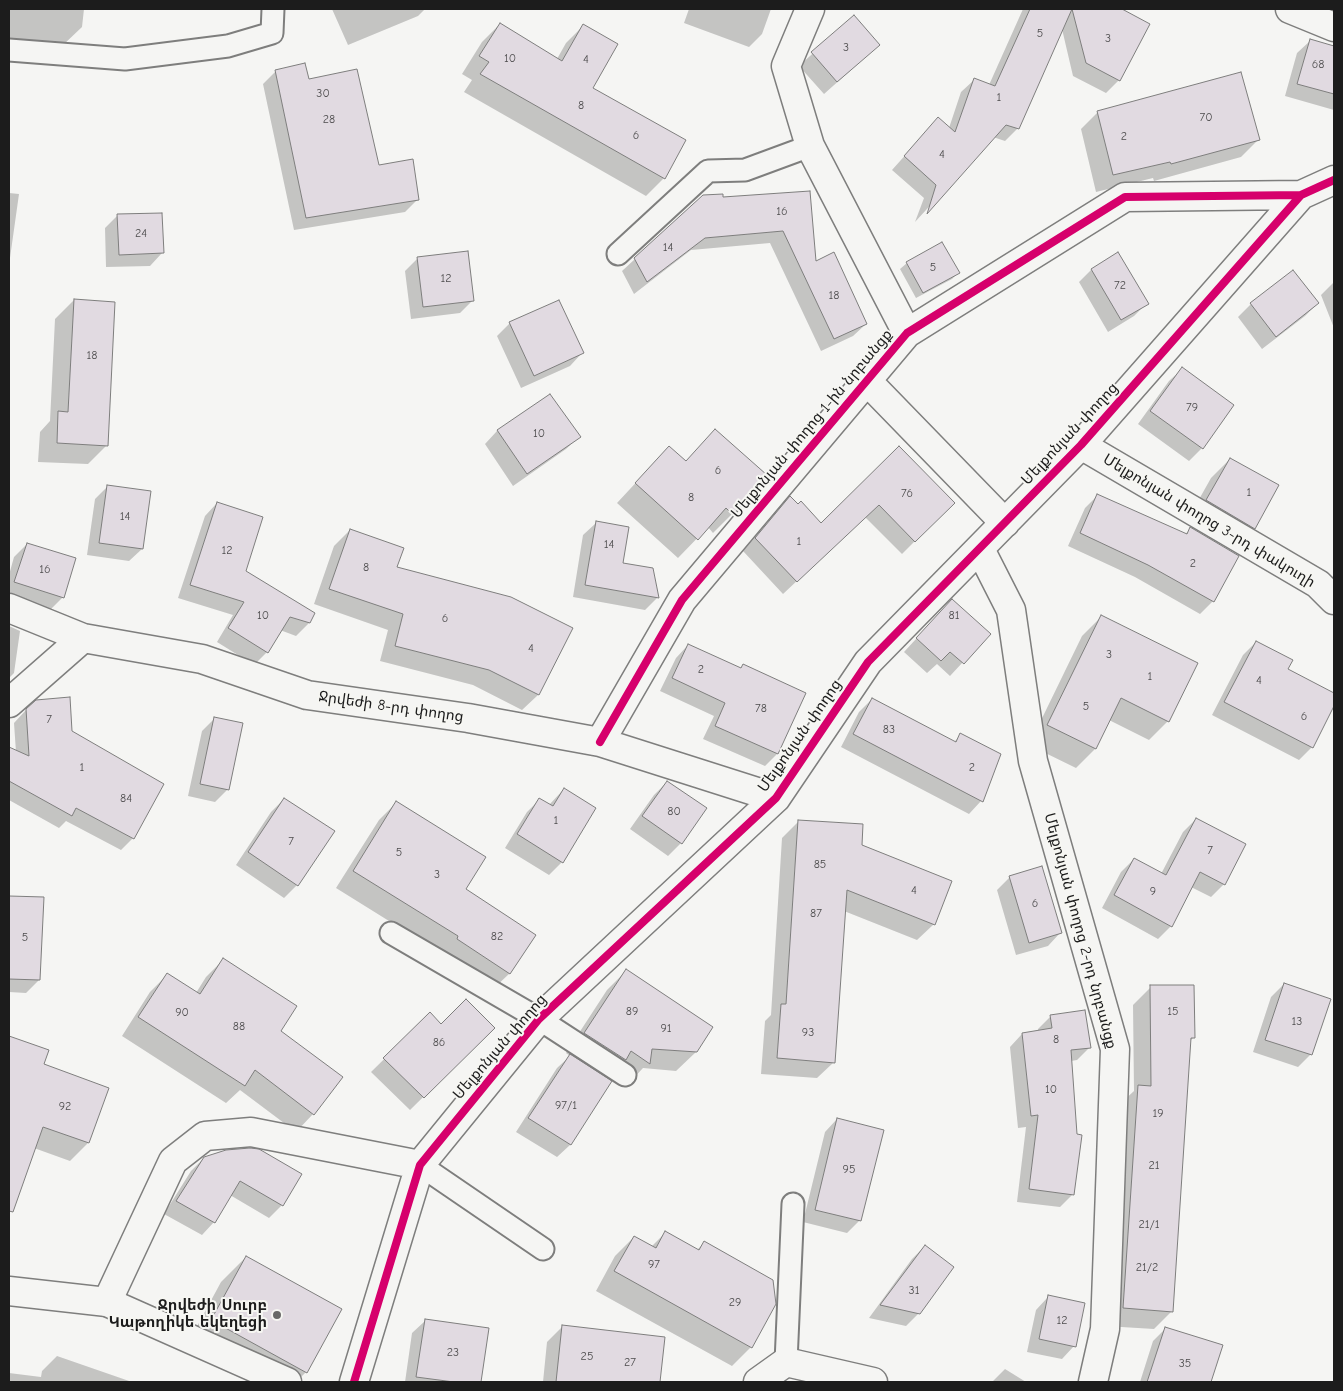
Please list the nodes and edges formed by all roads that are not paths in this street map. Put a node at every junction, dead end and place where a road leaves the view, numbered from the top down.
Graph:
1 (273, 9) edge
2 (810, 9) edge
3 (1290, 9) edge
4 (1334, 27) edge
5 (9, 50) edge
6 (810, 146) junction
7 (1334, 180) edge
8 (1301, 195) junction
9 (618, 254) dead end
10 (907, 333) junction
11 (867, 381) junction
12 (1081, 445) junction
13 (1005, 523) junction
14 (980, 549) junction
15 (1334, 600) edge
16 (9, 608) edge
17 (82, 638) junction
18 (9, 703) edge
19 (600, 742) junction
20 (776, 798) junction
21 (391, 933) dead end
22 (539, 1019) junction
23 (624, 1075) dead end
24 (420, 1165) junction
25 (793, 1204) dead end
26 (543, 1249) dead end
27 (9, 1291) edge
28 (107, 1302) junction
29 (786, 1362) junction
30 (287, 1382) edge
31 (354, 1382) edge
32 (758, 1382) edge
33 (873, 1382) edge
34 (1093, 1382) edge

1 - 5 lane
2 - 6 street
3 - 4 street
6 - 9 lane
6 - 10 street
7 - 8 street, Մելքոնյան փողոց
8 - 10 street, Մելքոնյան փողոց 1-ին նրբանցք
8 - 12 street, Մելքոնյան փողոց
10 - 11 street, Մելքոնյան փողոց 1-ին նրբանցք
11 - 13 street
11 - 19 street, Մելքոնյան փողոց 1-ին նրբանցք
12 - 13 street, Մելքոնյան փողոց
12 - 15 street, Մելքոնյան փողոց 3-րդ փակուղի
13 - 14 street, Մելքոնյան փողոց
14 - 20 street, Մելքոնյան փողոց
14 - 34 street, Մելքոնյան փողոց 2-րդ նրբանցք
16 - 17 street, Ջրվեժի 8-րդ փողոց
17 - 18 street
17 - 19 street, Ջրվեժի 8-րդ փողոց
19 - 20 street, Ջրվեժի 8-րդ փողոց
20 - 22 street, Մելքոնյան փողոց
21 - 22 lane
22 - 23 lane
22 - 24 street, Մելքոնյան փողոց
24 - 26 lane
24 - 28 street
24 - 31 street, Մելքոնյան փողոց
25 - 29 lane
27 - 28 street
28 - 30 street
29 - 32 street
29 - 33 street

